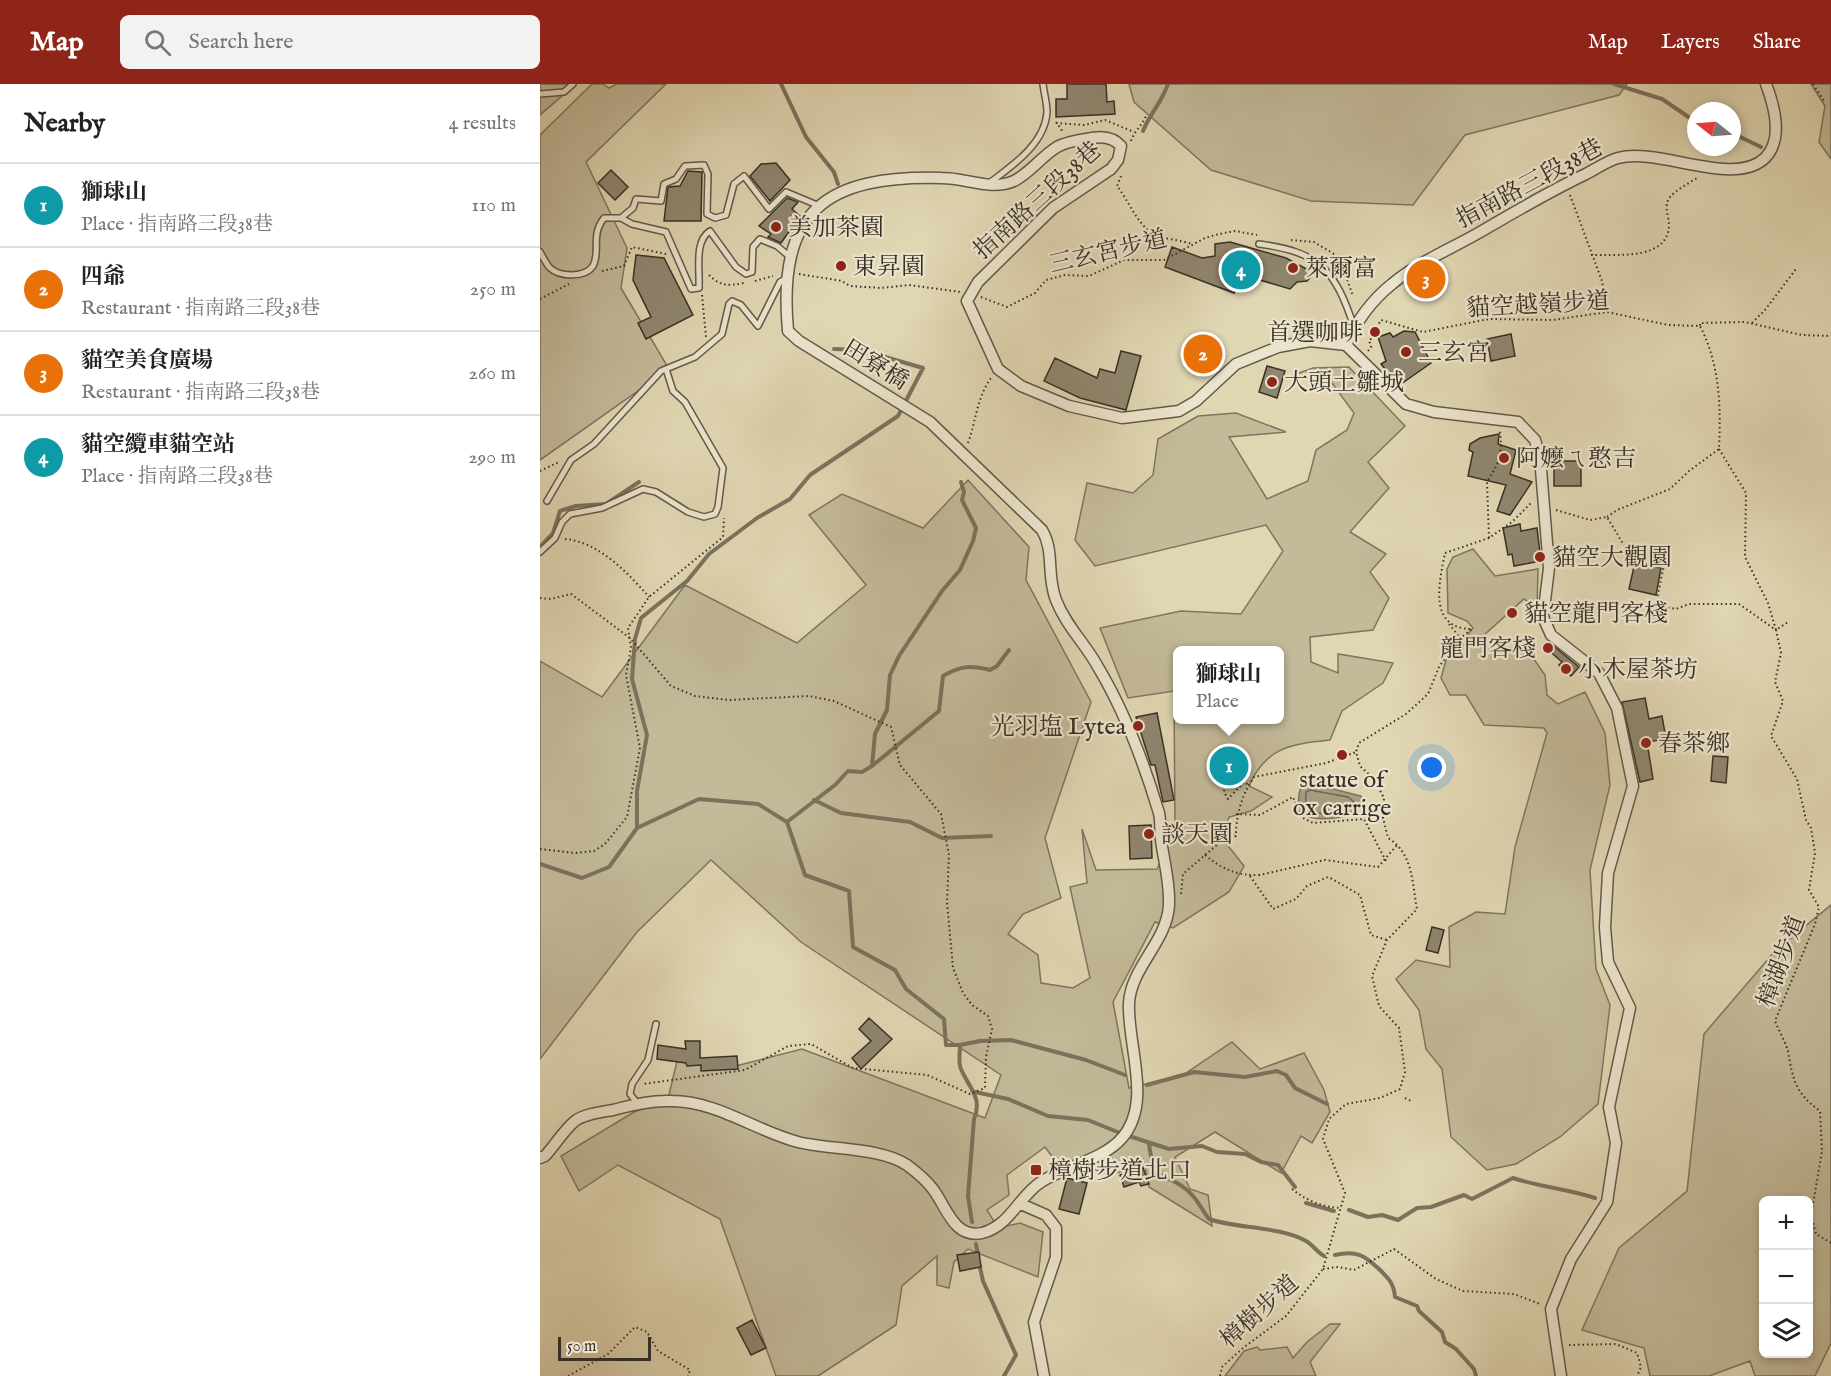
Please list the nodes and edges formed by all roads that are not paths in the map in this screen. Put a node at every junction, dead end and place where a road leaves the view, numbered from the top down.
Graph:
1 (573, 84) edge
2 (1043, 84) edge
3 (1766, 84) edge
4 (540, 94) edge
5 (987, 185) junction
6 (818, 205) junction
7 (621, 218) junction
8 (1259, 244) dead end
9 (540, 252) edge
10 (790, 257) junction
11 (787, 275) junction
12 (1354, 327) junction
13 (799, 341) joint
14 (1346, 345) junction
15 (666, 369) junction
16 (547, 501) dead end
17 (540, 552) edge
18 (656, 1024) dead end
19 (639, 1105) junction
20 (540, 1158) edge
21 (1021, 1204) junction
22 (1044, 1376) edge
23 (1562, 1376) edge

1 - 4 lane
2 - 5 lane
3 - 12 street, 指南路三段38巷
5 - 6 street, 指南路三段38巷
5 - 14 street, 指南路三段38巷
6 - 7 lane
6 - 10 street, 指南路三段38巷
7 - 9 lane
7 - 10 lane
8 - 12 lane
10 - 11 street, 指南路三段38巷
11 - 13 street, 指南路三段38巷
11 - 15 lane
12 - 14 street, 指南路三段38巷
13 - 21 street, 田寮橋
14 - 23 street
15 - 16 lane
15 - 17 lane
18 - 19 lane
19 - 20 street
19 - 21 street
21 - 22 street

